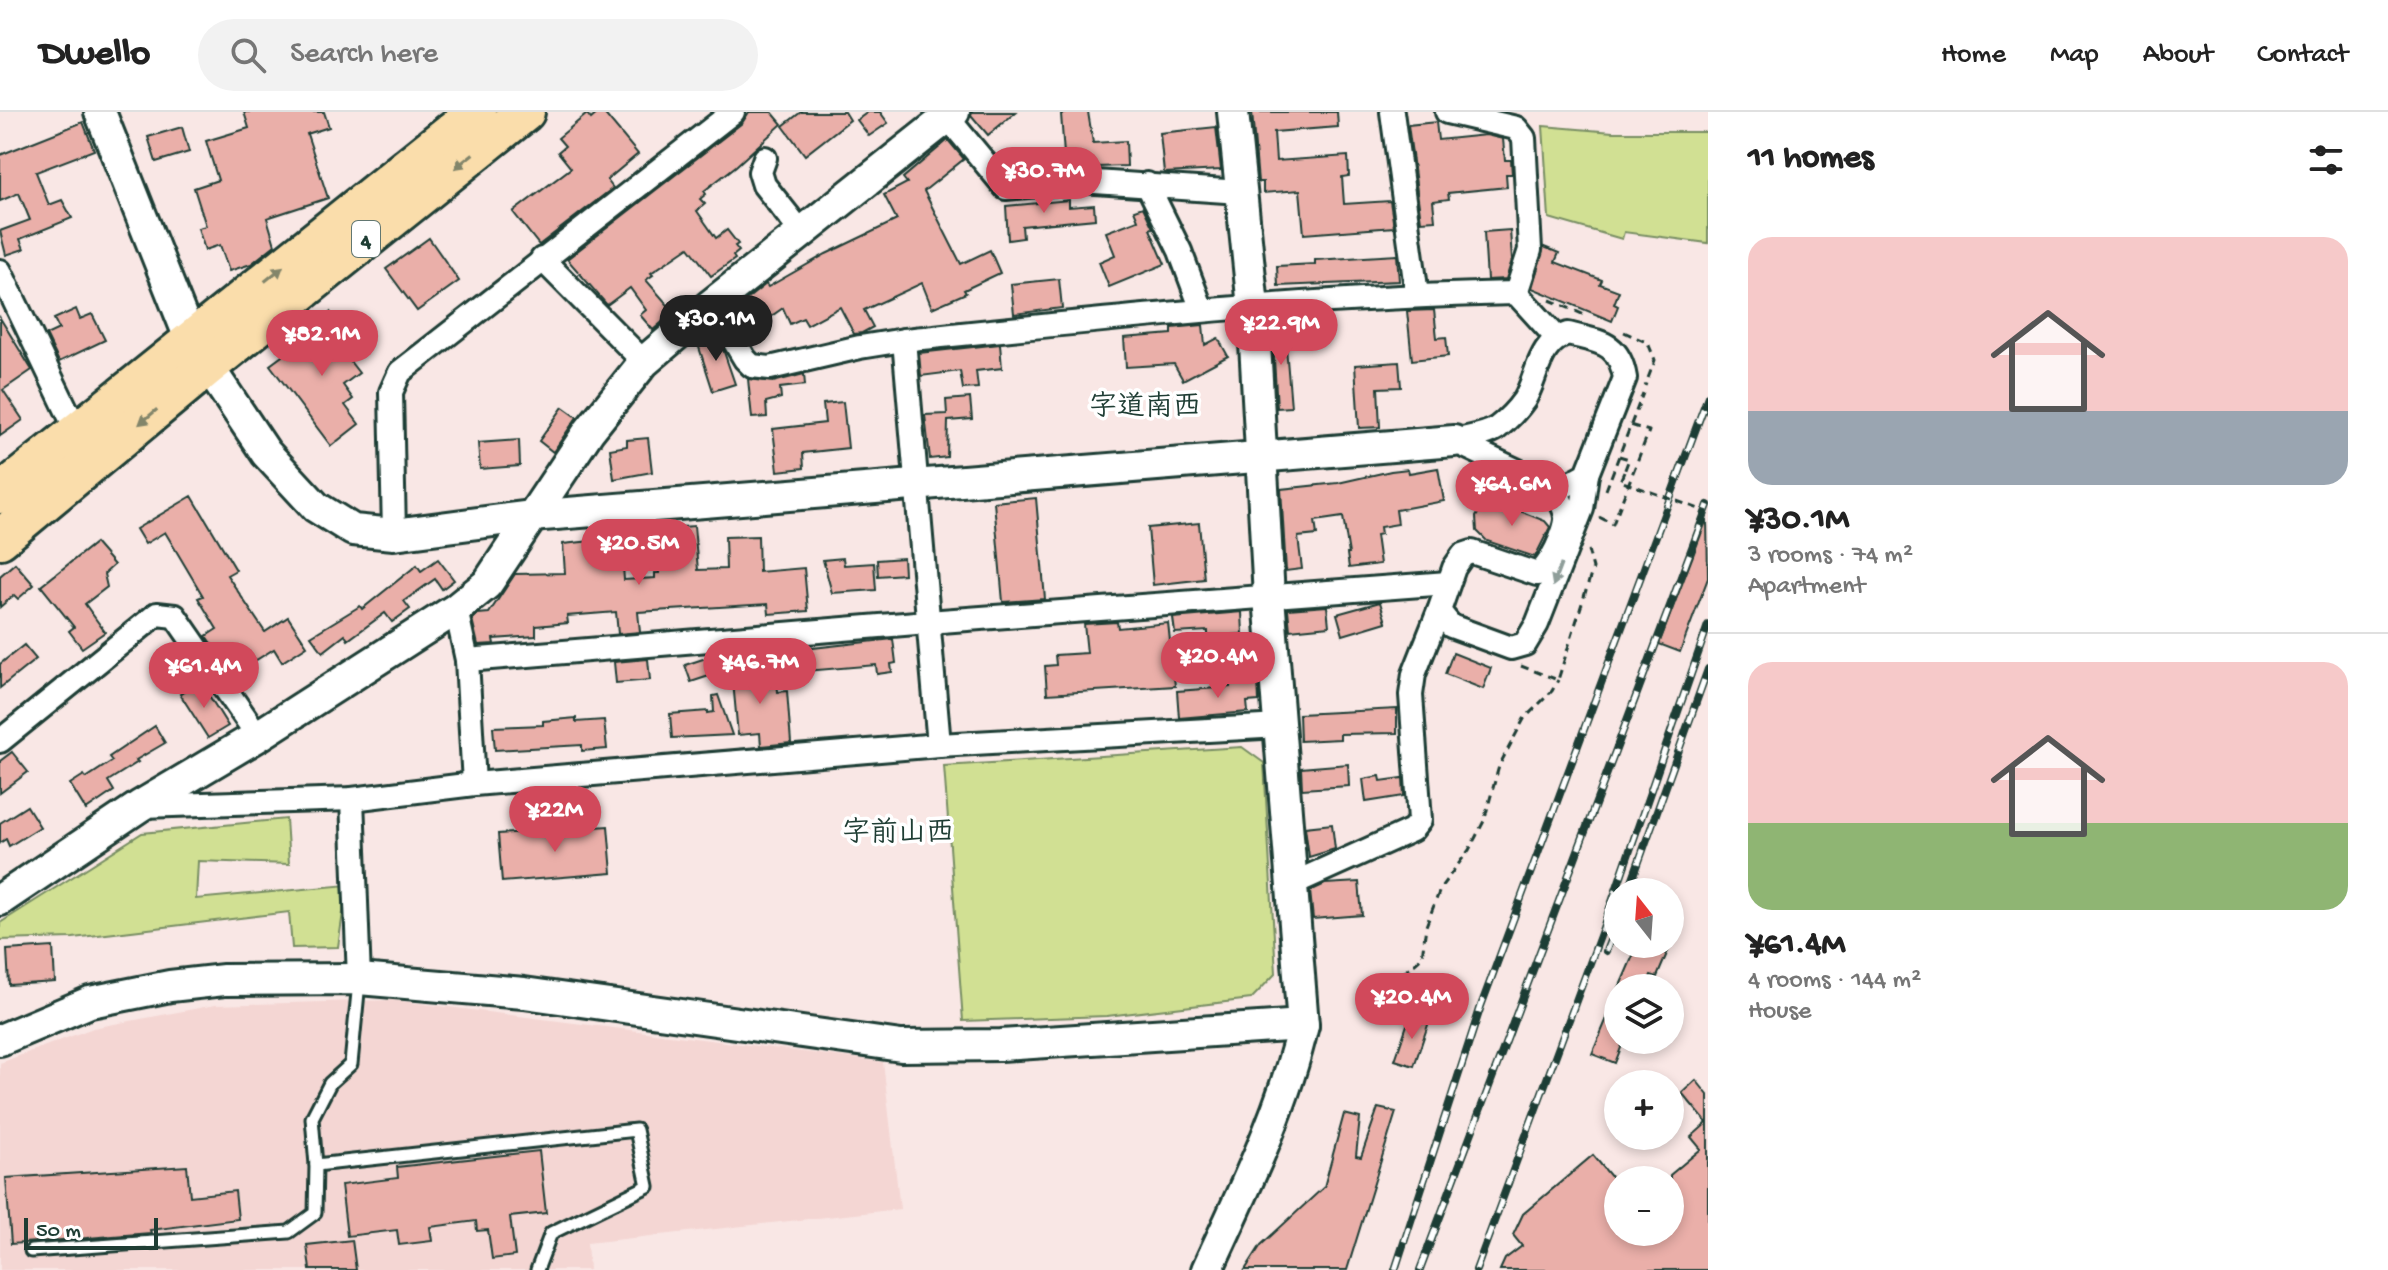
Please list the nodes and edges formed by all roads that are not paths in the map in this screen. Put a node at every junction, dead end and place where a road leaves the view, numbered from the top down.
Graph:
1 (100, 112) edge
2 (525, 112) edge
3 (733, 112) edge
4 (1233, 112) edge
5 (1392, 112) edge
6 (1447, 112) edge
7 (948, 114) edge
8 (467, 115) edge
9 (765, 158) dead end
10 (1147, 184) junction
11 (1240, 192) junction
12 (802, 233) junction
13 (542, 259) junction
14 (0, 271) edge
15 (1516, 293) junction
16 (1417, 295) junction
17 (6, 304) edge
18 (712, 304) junction
19 (1253, 307) junction
20 (1202, 310) junction
21 (1556, 337) junction
22 (904, 340) junction
23 (199, 354) junction
24 (644, 362) junction
25 (1454, 441) junction
26 (85, 447) junction
27 (1259, 457) junction
28 (1587, 474) junction
29 (916, 487) junction
30 (1552, 487) junction
31 (0, 494) edge
32 (531, 516) junction
33 (394, 534) junction
34 (0, 539) edge
35 (1448, 583) junction
36 (1269, 597) junction
37 (456, 609) junction
38 (1439, 611) junction
39 (928, 622) junction
40 (467, 660) junction
41 (1280, 726) junction
42 (258, 736) junction
43 (0, 741) edge
44 (939, 745) junction
45 (474, 784) junction
46 (352, 799) junction
47 (140, 806) junction
48 (1292, 884) junction
49 (0, 900) edge
50 (359, 979) junction
51 (1303, 1025) junction
52 (0, 1040) edge
53 (316, 1165) junction
54 (31, 1251) dead end
55 (537, 1270) edge
56 (1207, 1270) edge

1 - 23 street
2 -> 23 highway, 4
3 - 13 street
4 - 11 street
5 - 16 street
6 - 15 street
7 - 10 street
7 - 12 street
23 -> 8 highway, 4
9 - 12 street
10 - 11 street
10 - 20 street
11 - 19 street
12 - 18 street
13 - 24 street
13 - 33 street
14 - 17 street
15 - 16 street
15 - 21 street
16 - 19 street
17 - 26 street
18 - 22 street
18 - 24 street
19 - 20 street
19 - 27 street
20 - 22 street
21 - 25 street
21 - 28 street
22 - 29 street
23 - 26 highway, 4
23 - 33 street
24 - 32 street
25 - 27 street
25 - 30 street
26 - 31 highway, 4
26 - 34 highway, 4
27 - 29 street
27 - 36 street
28 - 30 street
28 -> 38 street
29 - 32 street
29 - 39 street
30 - 35 street
32 - 33 street
32 - 37 street
35 - 36 street
35 - 38 street
36 - 39 street
36 - 41 street
37 - 40 street
37 - 42 street
38 - 48 street
39 - 40 street
39 - 44 street
40 - 45 street
41 - 44 street
41 - 48 street
42 - 43 street
42 - 47 street
44 - 45 street
45 - 46 street
46 - 47 street
46 - 50 street
47 - 49 street
48 - 51 street
50 - 51 street
50 - 52 street
50 - 53 lane
51 - 56 street
53 - 54 lane
53 - 55 lane

